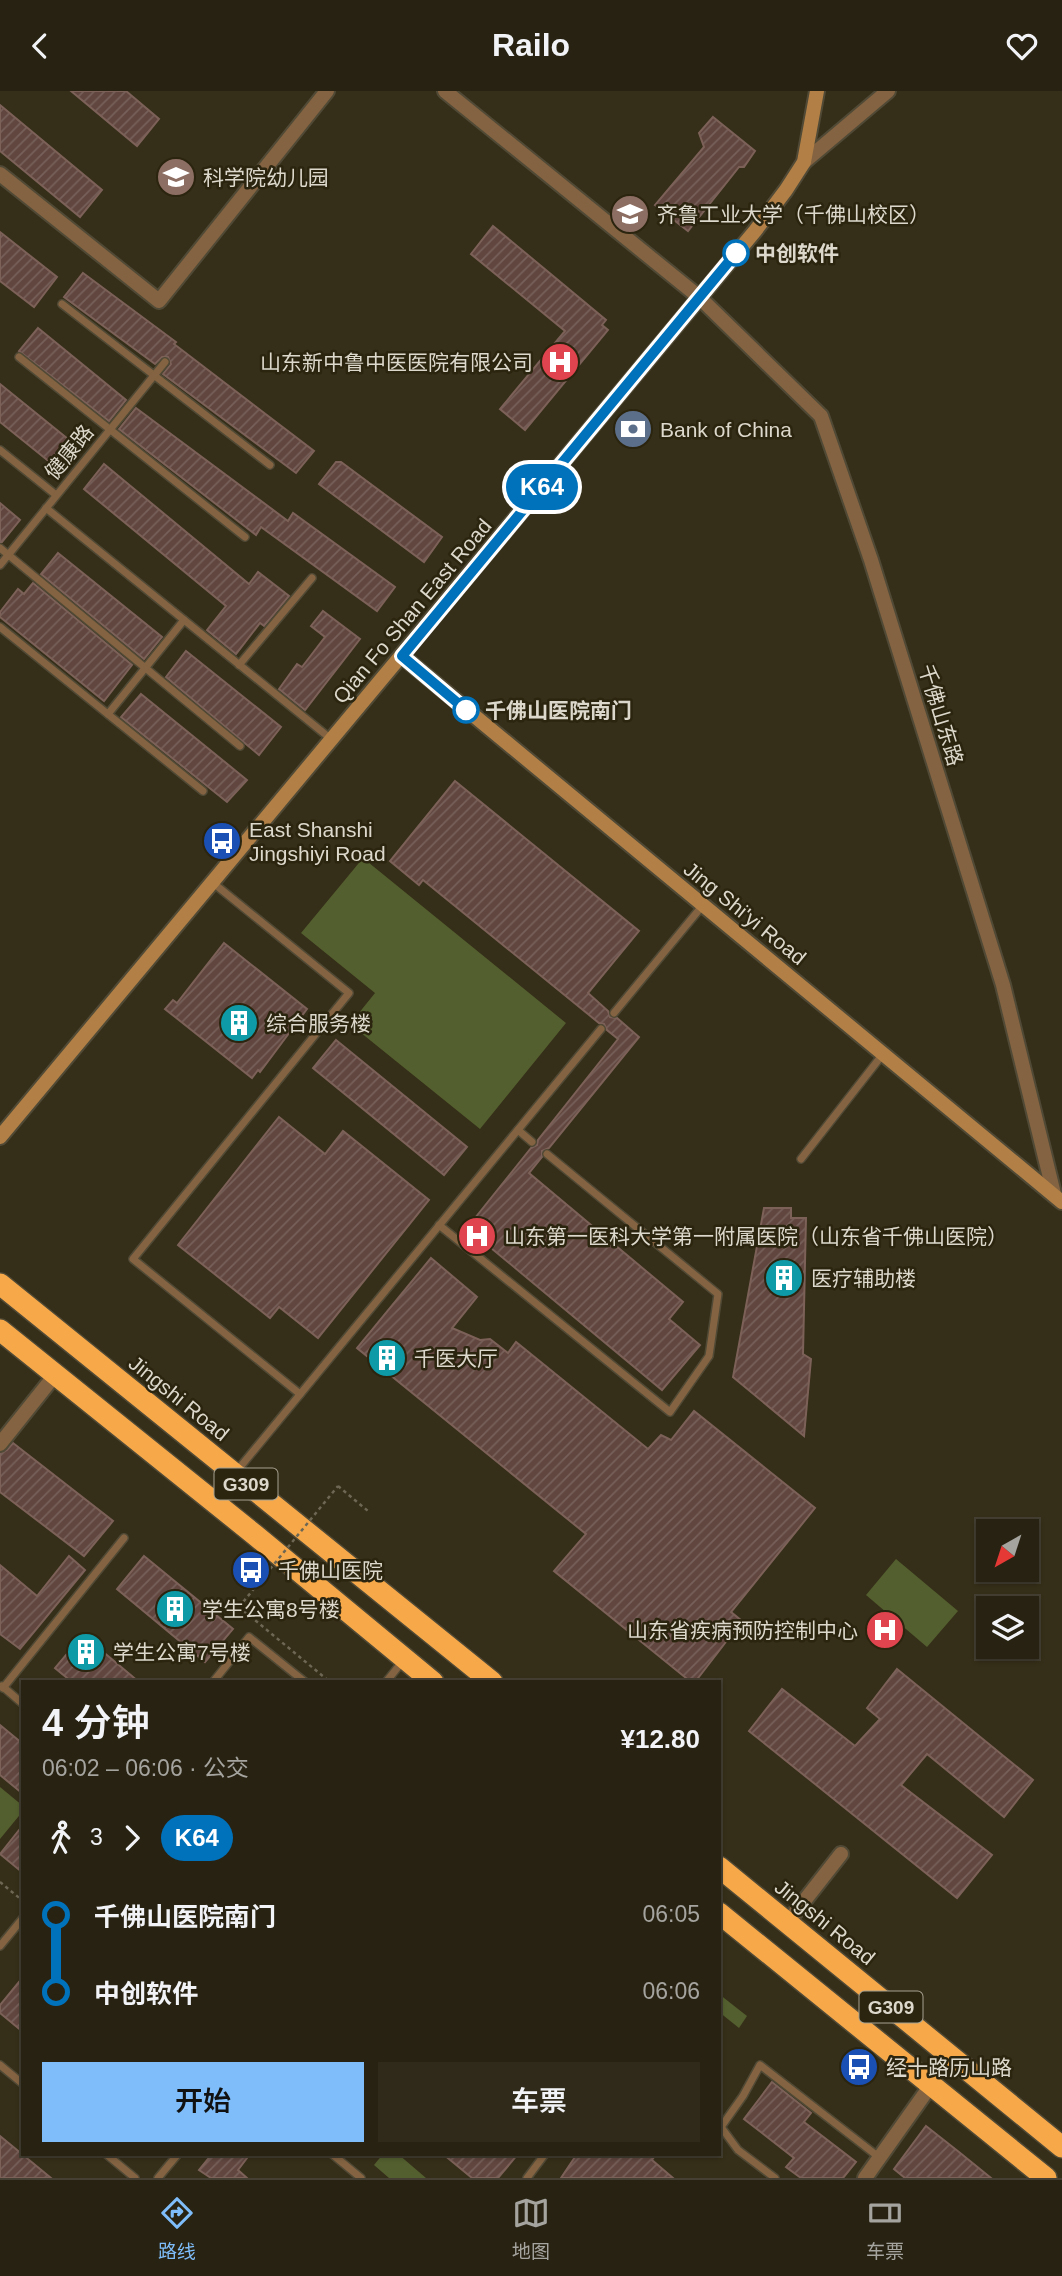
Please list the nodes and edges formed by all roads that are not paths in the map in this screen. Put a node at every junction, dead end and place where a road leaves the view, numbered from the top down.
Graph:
1 (327, 91) edge
2 (445, 91) edge
3 (817, 91) edge
4 (888, 91) edge
5 (804, 162) junction
6 (0, 174) edge
7 (699, 297) junction
8 (62, 304) dead end
9 (19, 357) dead end
10 (165, 362) dead end
11 (154, 375) junction
12 (110, 429) junction
13 (0, 450) edge
14 (270, 465) dead end
15 (56, 495) junction
16 (46, 508) junction
17 (244, 537) dead end
18 (0, 548) edge
19 (8, 555) junction
20 (0, 565) edge
21 (312, 578) dead end
22 (184, 620) junction
23 (0, 627) edge
24 (402, 656) junction
25 (239, 665) junction
26 (145, 667) junction
27 (108, 714) junction
28 (331, 740) junction
29 (240, 745) dead end
30 (203, 791) dead end
31 (212, 882) junction
32 (703, 905) junction
33 (614, 1013) dead end
34 (601, 1030) dead end
35 (883, 1054) junction
36 (517, 1130) junction
37 (0, 1137) edge
38 (532, 1142) dead end
39 (547, 1154) dead end
40 (801, 1159) dead end
41 (1058, 1198) edge
42 (439, 1225) junction
43 (0, 1284) edge
44 (0, 1330) edge
45 (55, 1375) junction
46 (300, 1394) junction
47 (0, 1444) edge
48 (234, 1474) junction
49 (124, 1538) dead end
50 (405, 1659) junction
51 (215, 1680) edge
52 (303, 1680) edge
53 (388, 1680) edge
54 (431, 1680) edge
55 (490, 1680) edge
56 (2, 1686) edge
57 (21, 1702) edge
58 (841, 1854) dead end
59 (721, 1869) edge
60 (721, 1915) edge
61 (21, 1920) edge
62 (788, 1923) junction
63 (0, 1946) edge
64 (0, 2065) edge
65 (21, 2082) edge
66 (931, 2085) junction
67 (1062, 2147) edge
68 (108, 2156) edge
69 (176, 2156) edge
70 (334, 2156) edge
71 (544, 2156) edge
72 (880, 2158) junction
73 (135, 2178) edge
74 (158, 2178) edge
75 (361, 2178) edge
76 (527, 2178) edge
77 (775, 2178) edge
78 (865, 2178) edge
79 (1046, 2178) edge

1 - 6 street
2 - 7 street, 千佛山东路
3 - 5 main road, Qian Fo Shan East Road
4 - 5 street
5 - 7 main road, Qian Fo Shan East Road
7 - 24 main road, Qian Fo Shan East Road
7 - 41 street, 千佛山东路
8 - 11 lane
9 - 12 lane
10 - 11 lane, 健康路
11 - 12 lane, 健康路
11 - 14 lane
12 - 15 lane, 健康路
12 - 17 lane
13 - 15 lane
15 - 16 lane, 健康路
16 - 19 lane, 健康路
16 - 22 lane
18 - 19 lane
19 - 20 lane, 健康路
19 - 26 lane
21 - 25 lane
22 - 25 lane
22 - 26 lane
23 - 27 lane
24 - 28 main road, Qian Fo Shan East Road
24 - 32 main road, Jing Shi'yi Road
25 - 28 lane
26 - 27 lane
26 - 29 lane
27 - 30 lane
28 - 31 main road, Qian Fo Shan East Road
31 - 37 main road, Qian Fo Shan East Road
31 - 46 lane
32 - 33 lane
32 - 35 main road, Jing Shi'yi Road
34 - 36 lane
35 - 40 lane
35 - 41 main road, Jing Shi'yi Road
36 - 38 lane
36 - 42 lane
39 - 42 lane
42 - 46 lane
43 - 48 highway, Jingshi Road / G309
44 - 45 highway, G309
45 - 47 street
45 - 50 highway, G309
46 - 48 lane
48 - 55 highway, Jingshi Road / G309
49 - 56 lane
50 - 53 lane
50 - 54 highway, G309
51 - 52 lane
56 - 57 lane
58 - 62 street
59 - 62 highway, Jingshi Road / G309
60 - 66 highway, G309
61 - 63 lane
62 - 67 highway, Jingshi Road / G309
64 - 65 lane
66 - 72 street
66 - 79 highway, G309
68 - 73 lane
69 - 74 lane
70 - 75 lane
71 - 76 lane
72 - 77 lane
72 - 78 street

